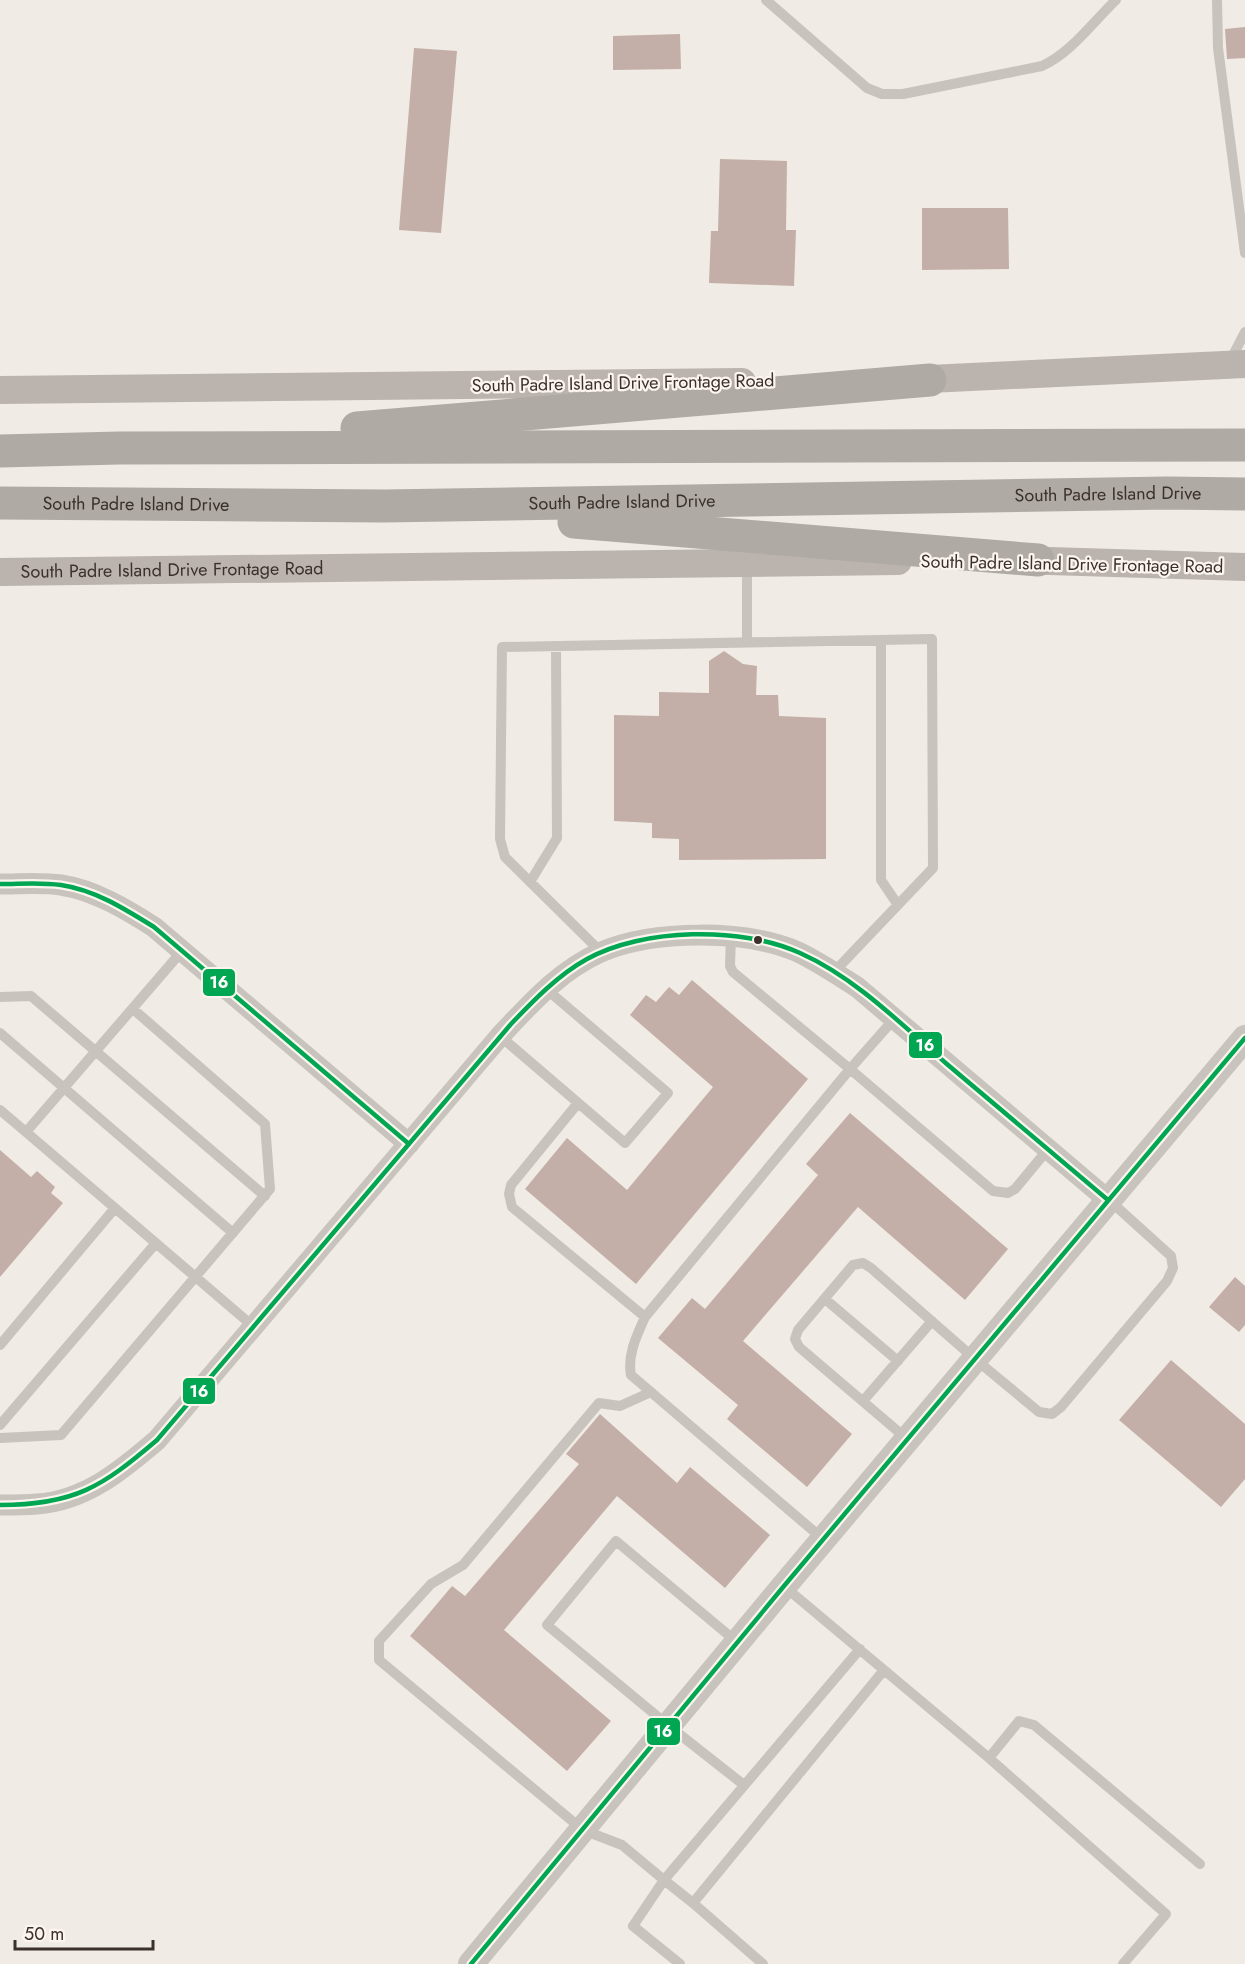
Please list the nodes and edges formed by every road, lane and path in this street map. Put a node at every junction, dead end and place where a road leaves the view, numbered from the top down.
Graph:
1 (766, 0) edge
2 (1116, 0) edge
3 (1217, 0) edge
4 (1245, 253) edge
5 (1245, 332) edge
6 (1236, 365) edge
7 (930, 380) junction
8 (0, 390) edge
9 (1245, 445) edge
10 (119, 448) junction
11 (0, 451) edge
12 (1245, 494) edge
13 (57, 502) junction
14 (0, 503) edge
15 (384, 506) junction
16 (0, 511) edge
17 (1038, 560) junction
18 (747, 563) junction
19 (1245, 567) edge
20 (0, 573) edge
21 (881, 640) junction
22 (747, 642) junction
23 (556, 646) junction
24 (530, 882) junction
25 (0, 884) edge
26 (898, 905) junction
27 (731, 936) junction
28 (182, 951) junction
29 (601, 952) junction
30 (834, 972) junction
31 (545, 988) junction
32 (0, 997) edge
33 (133, 1009) junction
34 (894, 1018) junction
35 (0, 1033) edge
36 (500, 1036) junction
37 (1245, 1038) edge
38 (96, 1050) junction
39 (850, 1070) junction
40 (64, 1088) junction
41 (578, 1103) junction
42 (0, 1110) edge
43 (26, 1132) junction
44 (409, 1144) junction
45 (1049, 1148) junction
46 (265, 1196) junction
47 (1108, 1200) junction
48 (115, 1208) junction
49 (233, 1233) junction
50 (156, 1243) junction
51 (195, 1277) junction
52 (825, 1299) junction
53 (645, 1317) junction
54 (932, 1322) junction
55 (254, 1327) junction
56 (0, 1345) edge
57 (975, 1359) junction
58 (898, 1361) junction
59 (651, 1392) junction
60 (863, 1401) junction
61 (0, 1425) edge
62 (0, 1438) edge
63 (908, 1439) junction
64 (0, 1505) edge
65 (824, 1540) junction
66 (784, 1586) junction
67 (739, 1643) junction
68 (860, 1649) junction
69 (884, 1670) junction
70 (669, 1726) junction
71 (989, 1758) junction
72 (744, 1785) junction
73 (583, 1830) junction
74 (1200, 1864) dead end
75 (664, 1880) junction
76 (693, 1904) junction
77 (473, 1963) edge
78 (680, 1964) edge
79 (763, 1964) edge
80 (1123, 1964) edge

1 - 2 lane
3 - 4 lane
5 - 6 lane
6 - 7 main road, South Padre Island Drive Frontage Road
7 - 8 main road, South Padre Island Drive Frontage Road
7 - 10 highway
9 - 10 highway
10 - 11 highway
12 - 15 highway, South Padre Island Drive
13 - 14 highway, South Padre Island Drive
13 - 15 highway, South Padre Island Drive
13 - 16 highway
15 - 17 highway
17 - 18 main road, South Padre Island Drive Frontage Road
17 - 19 main road, South Padre Island Drive Frontage Road
18 - 20 main road, South Padre Island Drive Frontage Road
18 - 22 lane
21 - 22 lane
21 - 26 lane
21 - 26 lane
22 - 23 lane
23 - 24 lane
23 - 24 lane
24 - 29 lane
25 - 28 street
26 - 30 lane
27 - 29 street
27 - 30 street
27 - 39 lane
28 - 33 lane
28 - 44 street
29 - 31 street
30 - 34 street
31 - 36 street
31 - 41 lane
32 - 38 lane
33 - 38 lane
33 - 46 lane
34 - 39 lane
34 - 45 street
35 - 40 lane
36 - 41 lane
36 - 44 street
37 - 47 street
38 - 40 lane
38 - 46 lane
39 - 45 lane
39 - 53 lane
40 - 43 lane
40 - 49 lane
41 - 53 lane
42 - 43 lane
43 - 48 lane
44 - 55 street
45 - 47 street
46 - 49 lane
47 - 57 street
47 - 57 lane
48 - 50 lane
48 - 56 lane
49 - 51 lane
50 - 51 lane
50 - 61 lane
51 - 55 lane
51 - 62 lane
52 - 54 lane
52 - 58 lane
52 - 60 lane
53 - 59 lane
54 - 57 lane
54 - 58 lane
55 - 64 street
57 - 63 street
58 - 60 lane
59 - 65 lane
59 - 73 lane
60 - 63 lane
63 - 65 street
65 - 66 street
66 - 67 street
66 - 68 lane
67 - 70 street
67 - 70 lane
68 - 69 lane
68 - 72 lane
69 - 71 lane
69 - 76 lane
70 - 72 lane
70 - 73 street
71 - 74 lane
71 - 80 lane
72 - 75 lane
73 - 75 lane
73 - 77 street
75 - 76 lane
75 - 78 lane
76 - 79 lane

